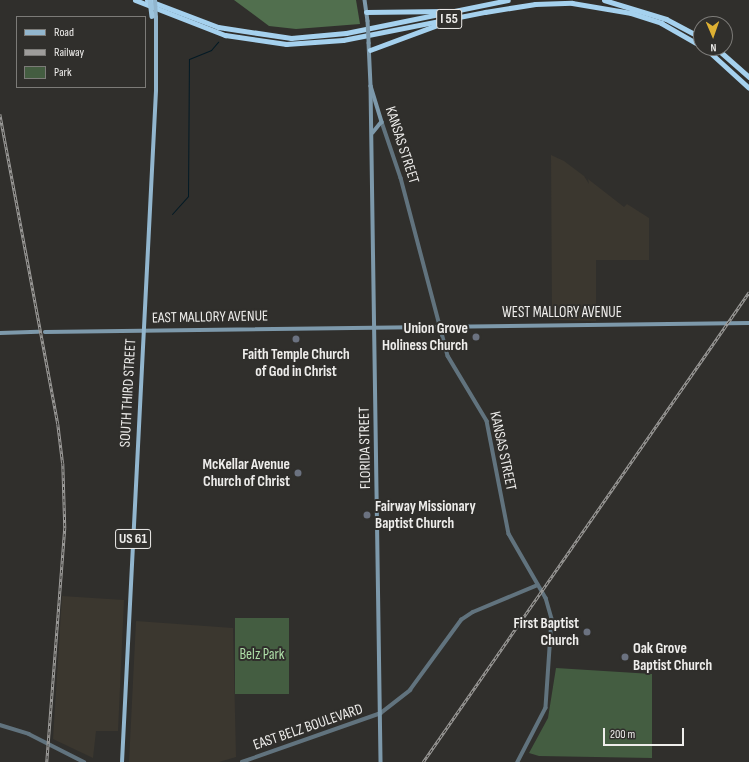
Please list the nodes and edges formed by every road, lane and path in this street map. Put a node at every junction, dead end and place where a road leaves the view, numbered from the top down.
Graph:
1 (135, 0) edge
2 (147, 0) edge
3 (150, 0) edge
4 (155, 0) edge
5 (365, 0) edge
6 (508, 0) edge
7 (604, 0) edge
8 (461, 11) junction
9 (366, 12) junction
10 (154, 16) junction
11 (461, 17) junction
12 (693, 34) edge
13 (693, 41) edge
14 (370, 50) junction
15 (713, 56) edge
16 (725, 56) edge
17 (749, 77) edge
18 (371, 86) junction
19 (749, 88) edge
20 (382, 122) junction
21 (373, 134) junction
22 (749, 323) edge
23 (441, 326) junction
24 (376, 327) junction
25 (144, 330) junction
26 (38, 332) dead end
27 (45, 332) dead end
28 (0, 333) edge
29 (538, 585) junction
30 (381, 713) junction
31 (0, 725) edge
32 (84, 762) edge
33 (122, 762) edge
34 (242, 762) edge
35 (381, 762) edge
36 (518, 762) edge

1 - 11 highway, I 55
2 - 8 highway, I 55
3 - 10 highway, SOUTH THIRD STREET / US 61, bridge
4 - 10 main road, SOUTH THIRD STREET / US 61, bridge
5 - 9 main road, KANSAS STREET
6 - 8 highway, I 55
7 - 12 highway
8 - 9 highway
9 - 14 main road, KANSAS STREET, bridge
10 - 25 main road, SOUTH THIRD STREET / US 61
11 - 13 highway, I 55
11 - 14 highway
14 - 18 main road, KANSAS STREET
15 - 19 highway
16 - 17 highway
18 - 20 main road, KANSAS STREET
18 - 21 main road, FLORIDA STREET
20 - 21 main road
20 - 23 street, KANSAS STREET
21 - 24 main road, FLORIDA STREET
22 - 23 main road, WEST MALLORY AVENUE
23 - 24 main road, WEST MALLORY AVENUE
23 - 29 street, KANSAS STREET
24 - 25 main road, EAST MALLORY AVENUE
24 - 30 main road, FLORIDA STREET
25 - 27 main road, EAST MALLORY AVENUE
25 - 33 main road, SOUTH THIRD STREET / US 61
26 - 28 main road
29 - 30 street, EAST BELZ BOULEVARD
29 - 36 street, KANSAS STREET
30 - 34 street, EAST BELZ BOULEVARD
30 - 35 main road, FLORIDA STREET
31 - 32 street

